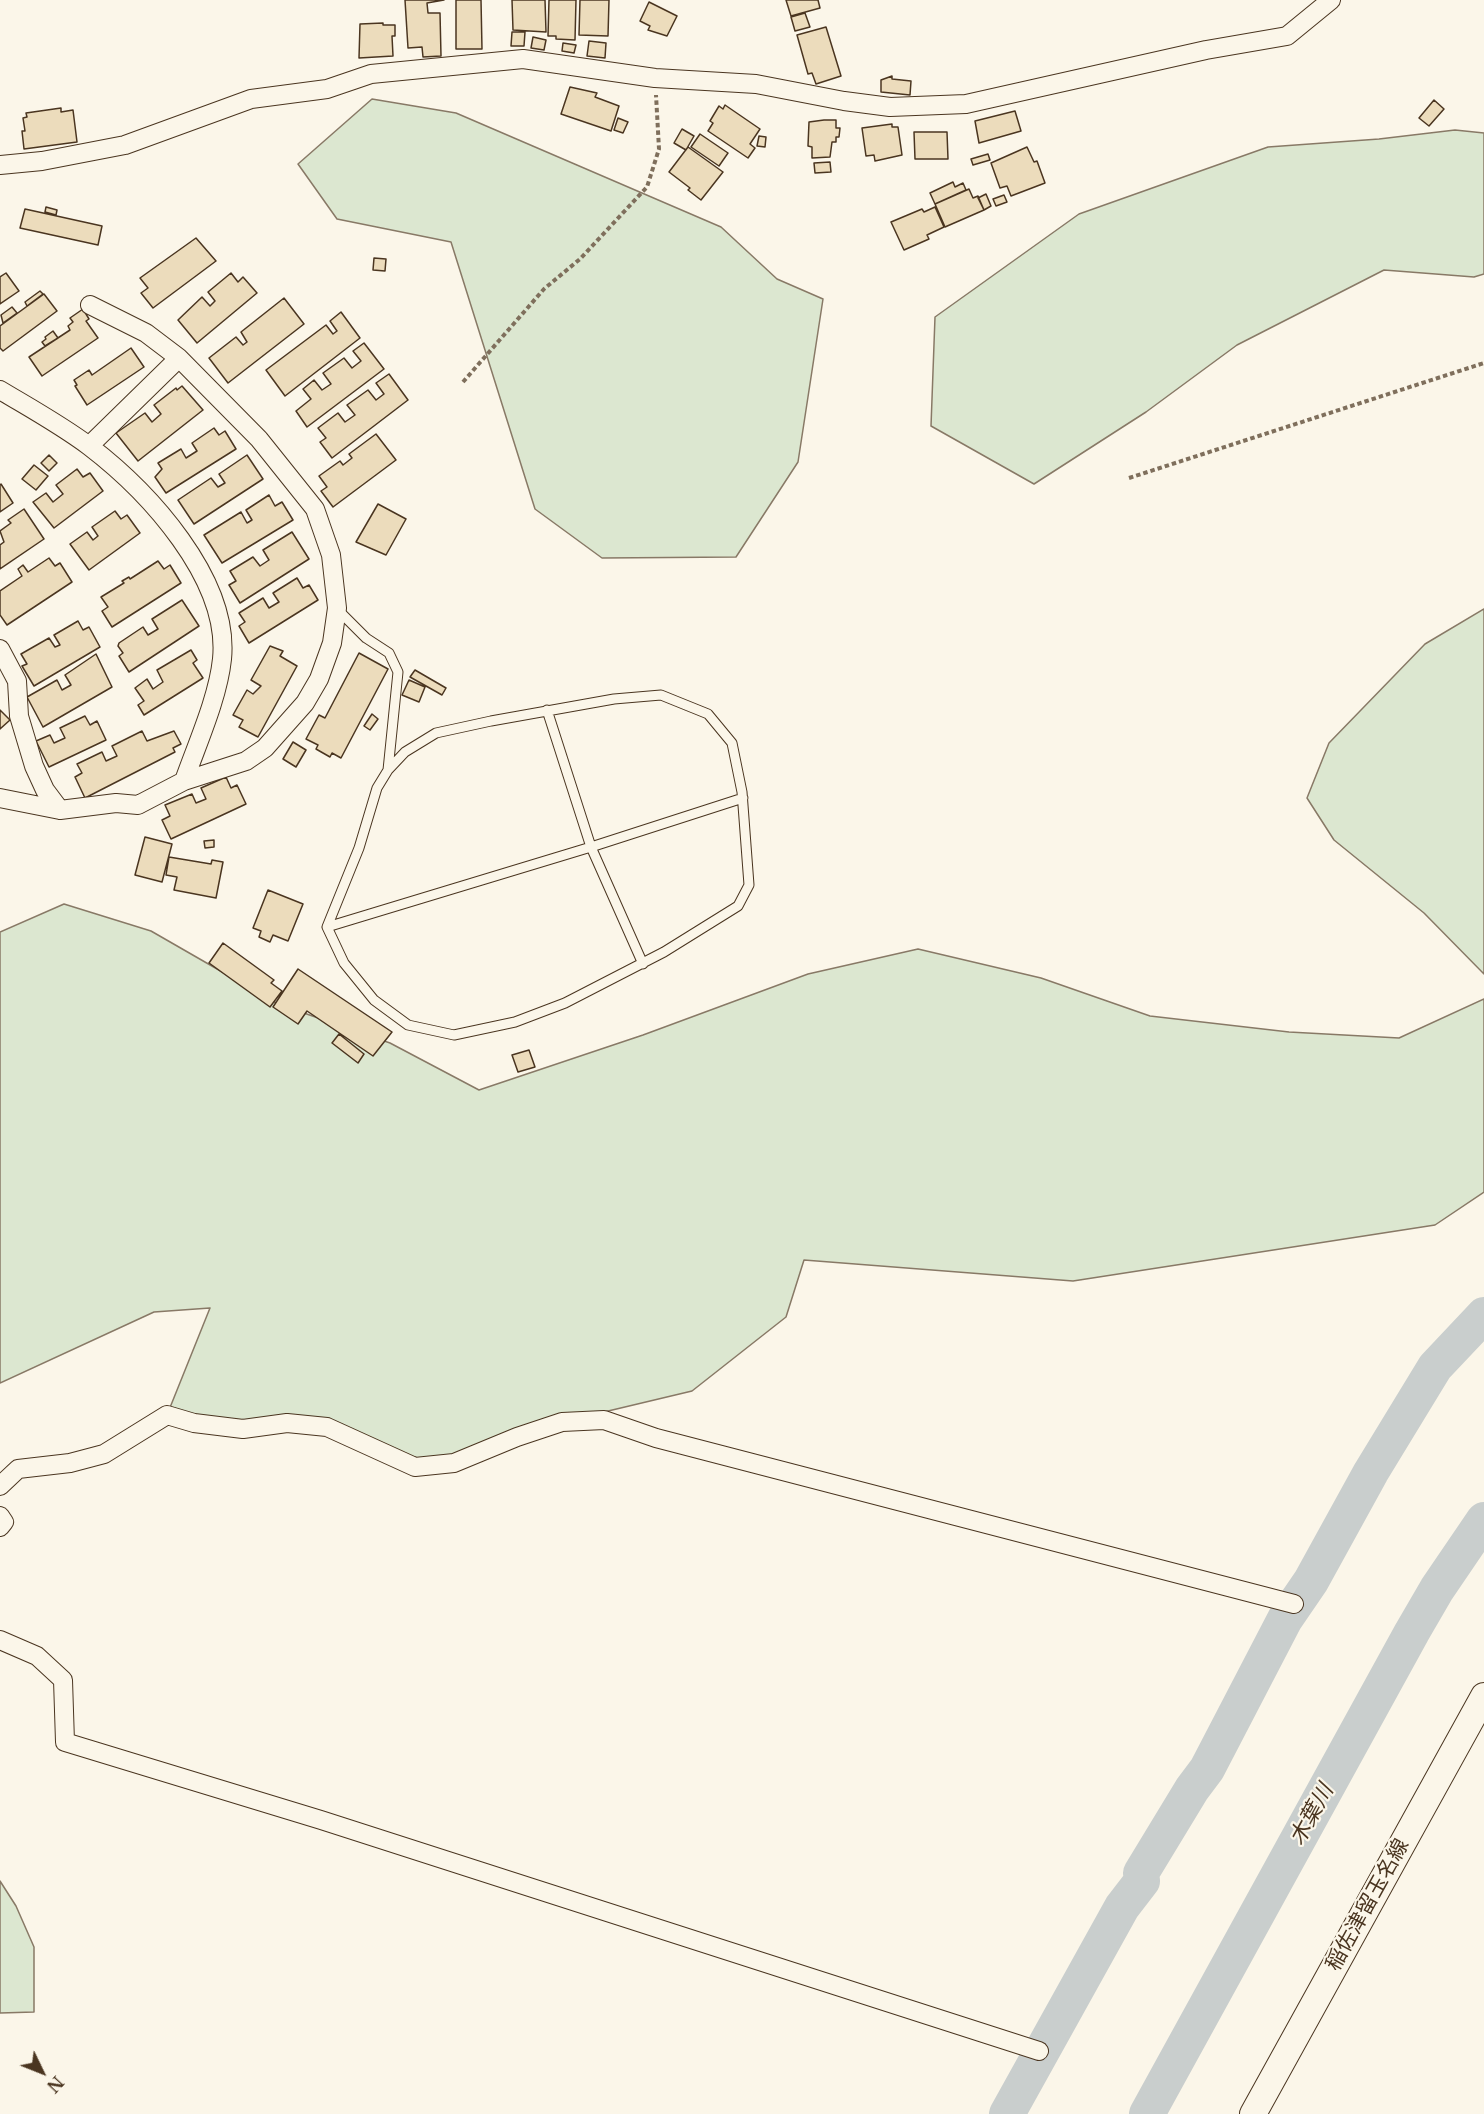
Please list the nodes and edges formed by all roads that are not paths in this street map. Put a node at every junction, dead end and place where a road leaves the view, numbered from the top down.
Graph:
1 (1331, 0) edge
2 (0, 165) edge
3 (90, 305) dead end
4 (179, 358) junction
5 (0, 390) edge
6 (89, 446) junction
7 (337, 608) junction
8 (0, 649) edge
9 (548, 710) junction
10 (388, 770) junction
11 (184, 781) junction
12 (0, 798) edge
13 (742, 798) junction
14 (60, 810) junction
15 (591, 847) junction
16 (327, 927) junction
17 (643, 964) junction
18 (0, 1486) edge
19 (0, 1515) edge
20 (0, 1527) edge
21 (1294, 1604) dead end
22 (0, 1640) edge
23 (1484, 1696) edge
24 (1039, 2051) dead end
25 (1253, 2114) edge

1 - 2 street
3 - 4 street
4 - 6 street
4 - 7 street
5 - 6 street
6 - 11 street
7 - 10 lane
7 - 11 street
8 - 14 street
9 - 10 lane
9 - 13 lane
9 - 15 lane
10 - 16 lane
11 - 14 street
12 - 14 street
13 - 15 lane
13 - 17 lane
15 - 16 lane
15 - 17 lane
16 - 17 lane
18 - 21 street
19 - 20 street
22 - 24 street
23 - 25 main road, 稲佐津留玉名線

